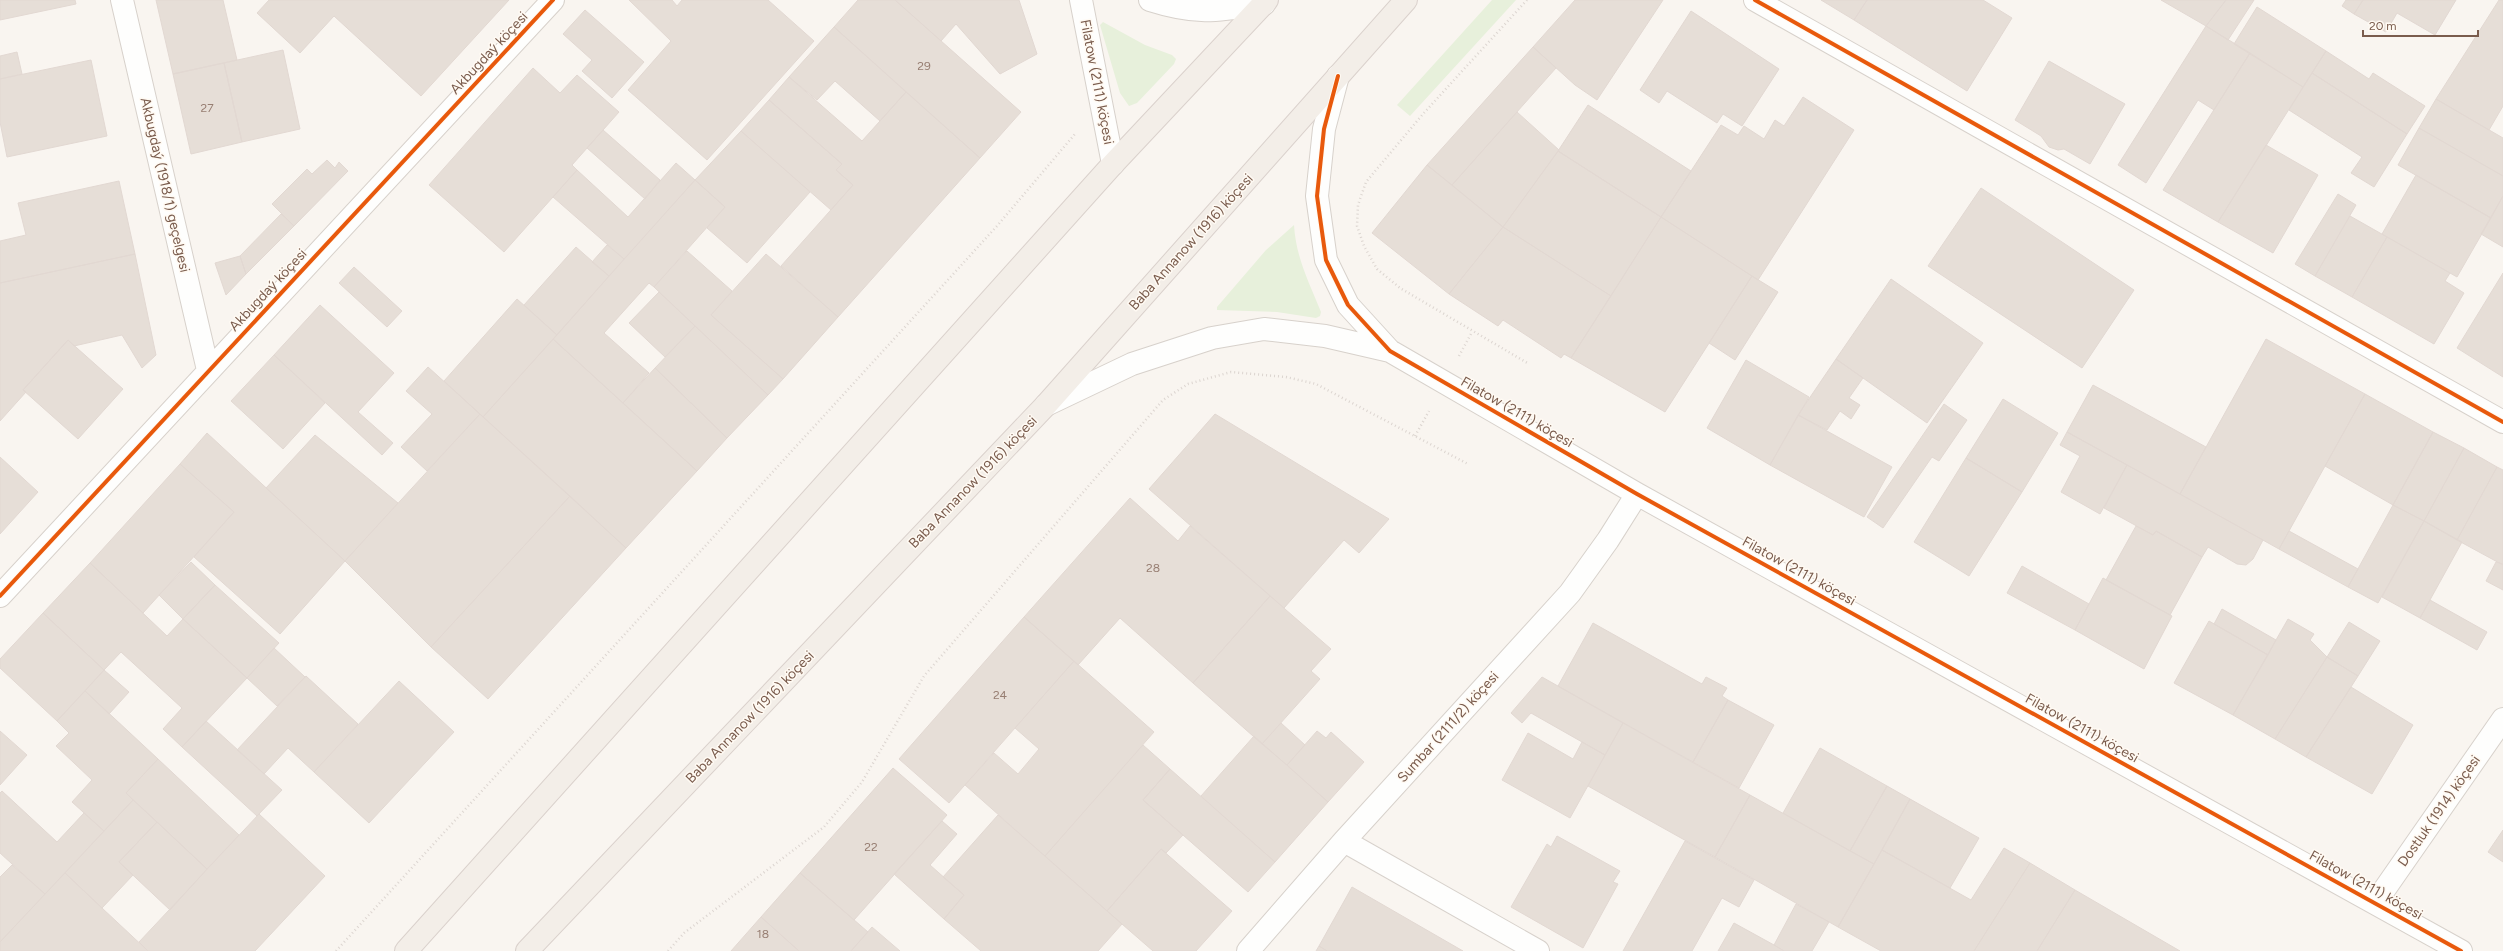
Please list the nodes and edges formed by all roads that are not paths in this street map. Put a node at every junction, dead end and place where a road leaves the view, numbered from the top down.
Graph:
1 (122, 0) edge
2 (553, 0) edge
3 (1081, 0) edge
4 (1150, 0) edge
5 (1406, 0) edge
6 (1755, 0) edge
7 (1265, 2) edge
8 (1338, 76) junction
9 (1113, 164) junction
10 (1390, 351) junction
11 (208, 370) junction
12 (1046, 405) junction
13 (2503, 422) edge
14 (1637, 494) junction
15 (0, 596) edge
16 (2503, 720) edge
17 (1344, 841) junction
18 (2375, 903) junction
19 (406, 951) edge
20 (527, 951) edge
21 (1248, 951) edge
22 (1538, 951) edge
23 (2461, 951) edge

1 - 11 street, Akbugdaý (1918/1) geçelgesi
2 - 11 street, Akbugdaý köçesi
3 - 9 street, Filatow (2111) köçesi
4 - 7 street
5 - 8 main road, Baba Annanow (1916) köçesi
6 - 13 street
7 - 9 main road
8 - 10 street, Filatow (2111) köçesi
8 - 12 main road, Baba Annanow (1916) köçesi
9 - 19 main road
10 - 12 street
10 - 14 street, Filatow (2111) köçesi
11 - 15 street, Akbugdaý köçesi
12 - 20 main road, Baba Annanow (1916) köçesi
14 - 17 street, Sumbar (2111/2) köçesi
14 - 18 street, Filatow (2111) köçesi
16 - 18 street, Dostluk (1914) köçesi
17 - 21 street, Sumbar (2111/2) köçesi
17 - 22 street
18 - 23 street, Filatow (2111) köçesi

